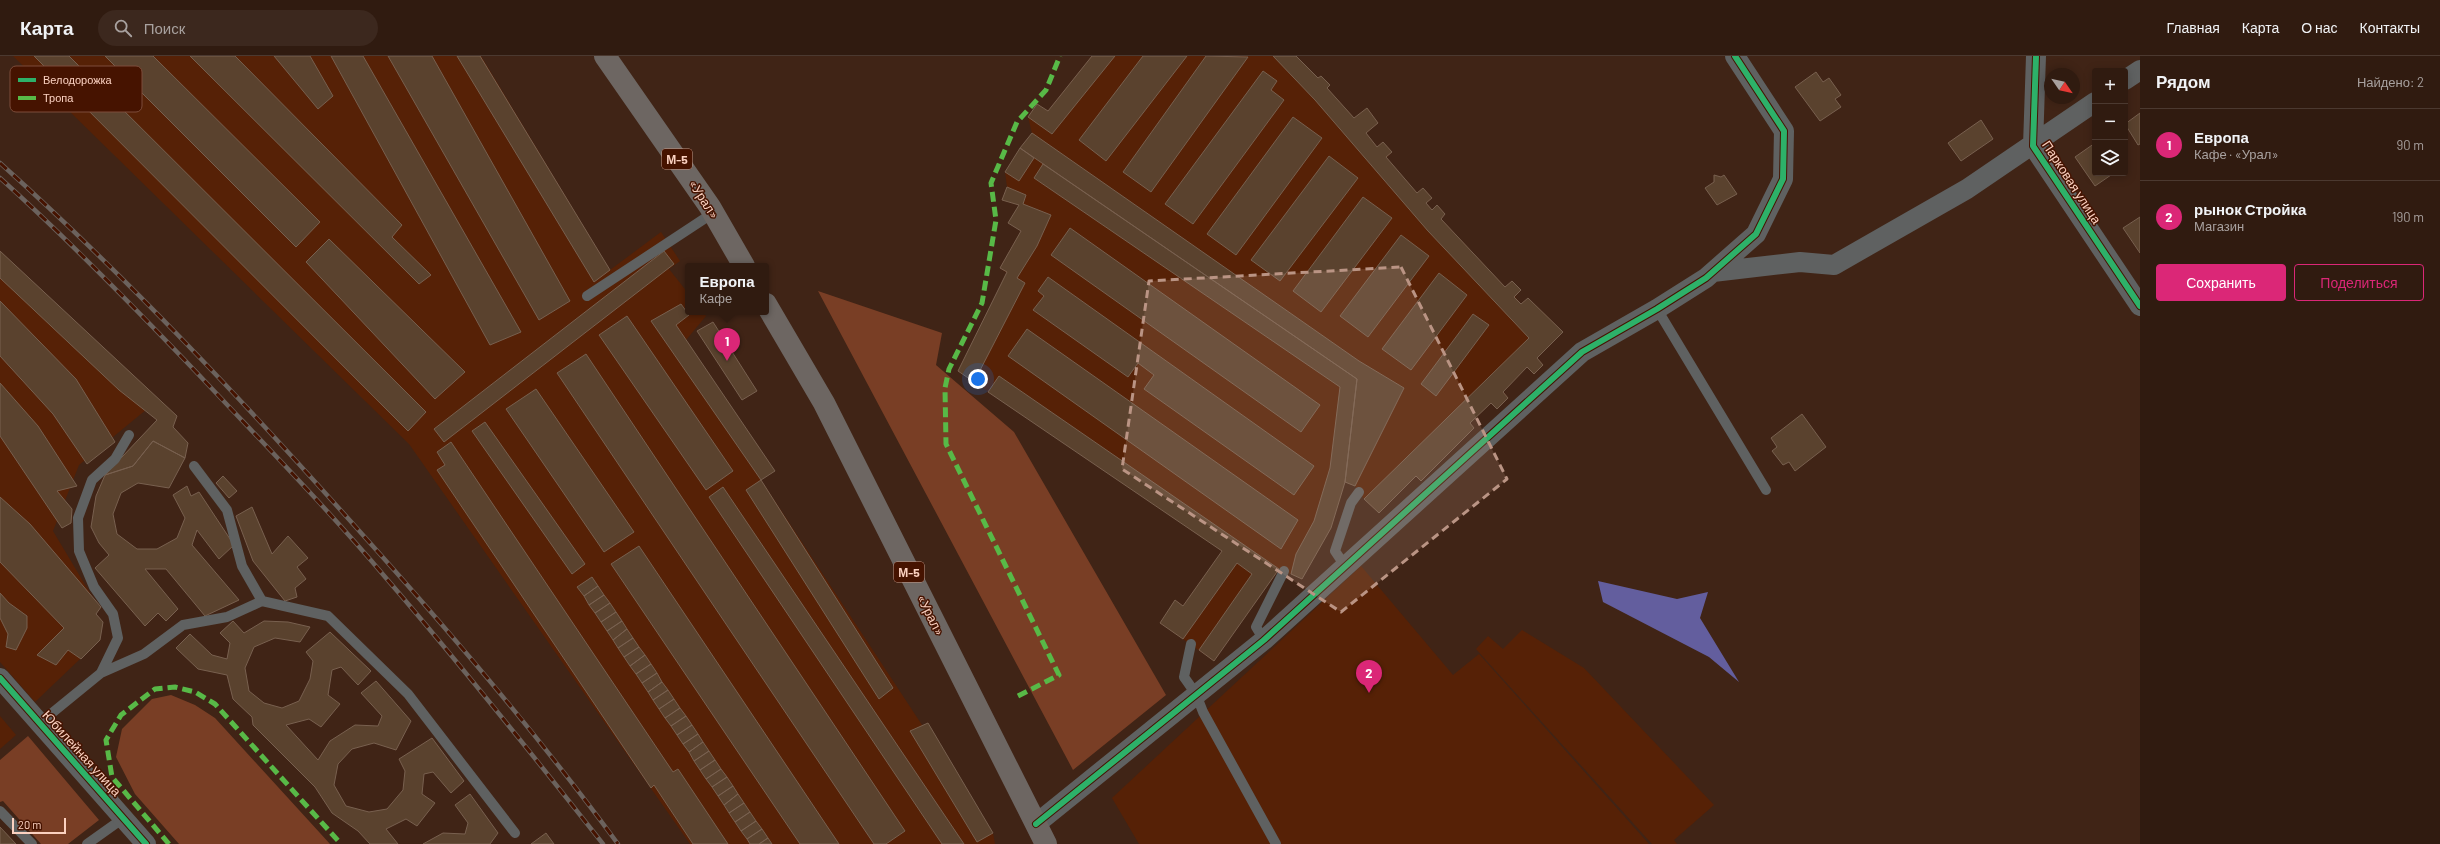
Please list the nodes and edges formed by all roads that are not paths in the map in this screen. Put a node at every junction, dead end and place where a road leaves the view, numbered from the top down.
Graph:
1 (605, 56) edge
2 (1735, 56) edge
3 (2036, 56) edge
4 (2140, 70) edge
5 (2128, 78) edge
6 (2092, 104) edge
7 (2033, 146) junction
8 (713, 213) junction
9 (742, 263) edge
10 (1713, 272) junction
11 (587, 296) dead end
12 (2140, 306) edge
13 (769, 309) edge
14 (1657, 309) junction
15 (129, 435) dead end
16 (194, 466) dead end
17 (1766, 490) dead end
18 (1359, 492) dead end
19 (1345, 566) junction
20 (1284, 571) dead end
21 (262, 601) junction
22 (1264, 640) junction
23 (1191, 644) dead end
24 (101, 673) junction
25 (0, 678) edge
26 (1196, 694) junction
27 (41, 722) junction
28 (0, 811) edge
29 (124, 817) junction
30 (1036, 824) junction
31 (515, 834) dead end
32 (32, 844) edge
33 (87, 844) edge
34 (146, 844) edge
35 (1046, 844) edge
36 (1276, 844) edge

1 - 8 highway, «Урал» / М-5
2 - 10 street
3 - 7 street, Парковая улица
4 - 5 street
6 - 7 street
7 - 10 street
7 - 12 street, Парковая улица
8 - 9 highway, «Урал» / М-5
8 - 11 lane
10 - 14 street
13 - 30 highway, «Урал» / М-5
14 - 17 lane
14 - 19 street
15 - 24 lane
16 - 21 lane
18 - 19 lane
19 - 22 street
20 - 22 lane
21 - 24 lane
21 - 31 lane
22 - 26 street
23 - 26 lane
24 - 27 lane
25 - 27 street, Юбилейная улица
26 - 30 street
26 - 36 lane
27 - 29 street, Юбилейная улица
28 - 32 lane
29 - 33 lane
29 - 34 street, Юбилейная улица
30 - 35 highway, «Урал» / М-5

